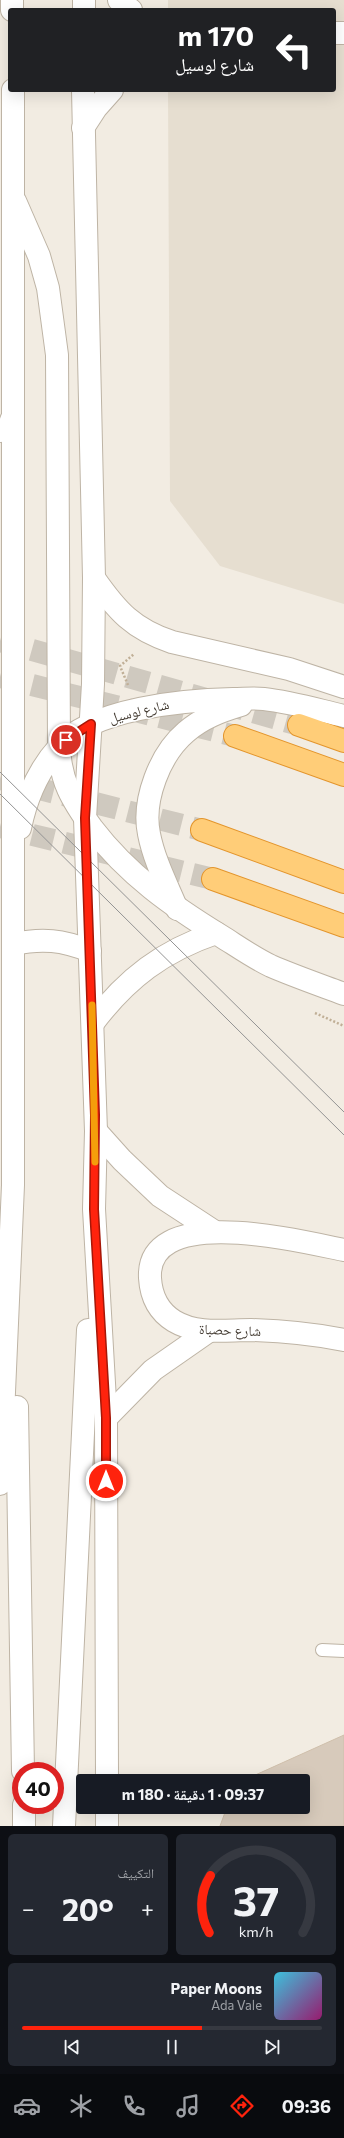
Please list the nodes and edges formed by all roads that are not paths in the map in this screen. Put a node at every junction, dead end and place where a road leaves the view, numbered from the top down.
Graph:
1 (120, 0) edge
2 (129, 8) edge
3 (12, 92) edge
4 (83, 92) edge
5 (110, 92) edge
6 (83, 128) junction
7 (12, 194) junction
8 (13, 403) junction
9 (0, 436) edge
10 (94, 578) junction
11 (344, 687) edge
12 (263, 699) junction
13 (344, 716) edge
14 (91, 724) junction
15 (298, 725) tunnel mouth
16 (235, 736) tunnel mouth
17 (344, 741) edge
18 (59, 746) junction
19 (344, 775) edge
20 (85, 818) junction
21 (202, 830) tunnel mouth
22 (7, 861) edge
23 (213, 879) tunnel mouth
24 (344, 882) edge
25 (177, 908) junction
26 (344, 926) edge
27 (216, 933) junction
28 (13, 944) junction
29 (90, 951) junction
30 (344, 994) edge
31 (93, 1023) junction
32 (96, 1130) junction
33 (13, 1185) junction
34 (94, 1209) junction
35 (215, 1232) junction
36 (344, 1250) edge
37 (208, 1331) junction
38 (344, 1340) edge
39 (106, 1418) junction
40 (0, 1484) edge
41 (322, 1650) dead end
42 (344, 1651) edge
43 (23, 1762) edge
44 (107, 1774) edge
45 (24, 1814) edge
46 (107, 1814) edge
47 (24, 1826) edge
48 (64, 1826) edge
49 (107, 1826) edge

1 - 2 street
3 - 7 street
4 - 6 street
5 - 6 street
6 - 10 street
7 - 8 street
7 - 18 street
8 - 9 lane
8 - 22 street
10 - 11 street
10 - 14 street
12 - 13 street, شارع لوسيل
12 - 14 street, شارع لوسيل
12 - 25 street
14 - 18 street, شارع لوسيل
14 - 20 street
15 - 17 highway
16 - 19 highway
18 - 20 street
18 - 22 street, شارع لوسيل
20 - 25 street
20 - 29 street
21 - 24 highway
22 - 28 street
23 - 26 highway
25 - 27 street
27 - 30 street
27 - 31 street
28 - 29 street
28 - 33 street
29 - 31 street
31 - 32 street
32 - 34 street
32 - 35 street
33 - 40 street
33 - 43 street
34 - 39 street
34 - 48 street
35 - 36 street, شارع حصباة
35 - 37 street, شارع حصباة
37 - 38 street, شارع حصباة
37 - 39 street
39 - 44 street
41 - 42 lane
45 - 47 street
46 - 49 street

